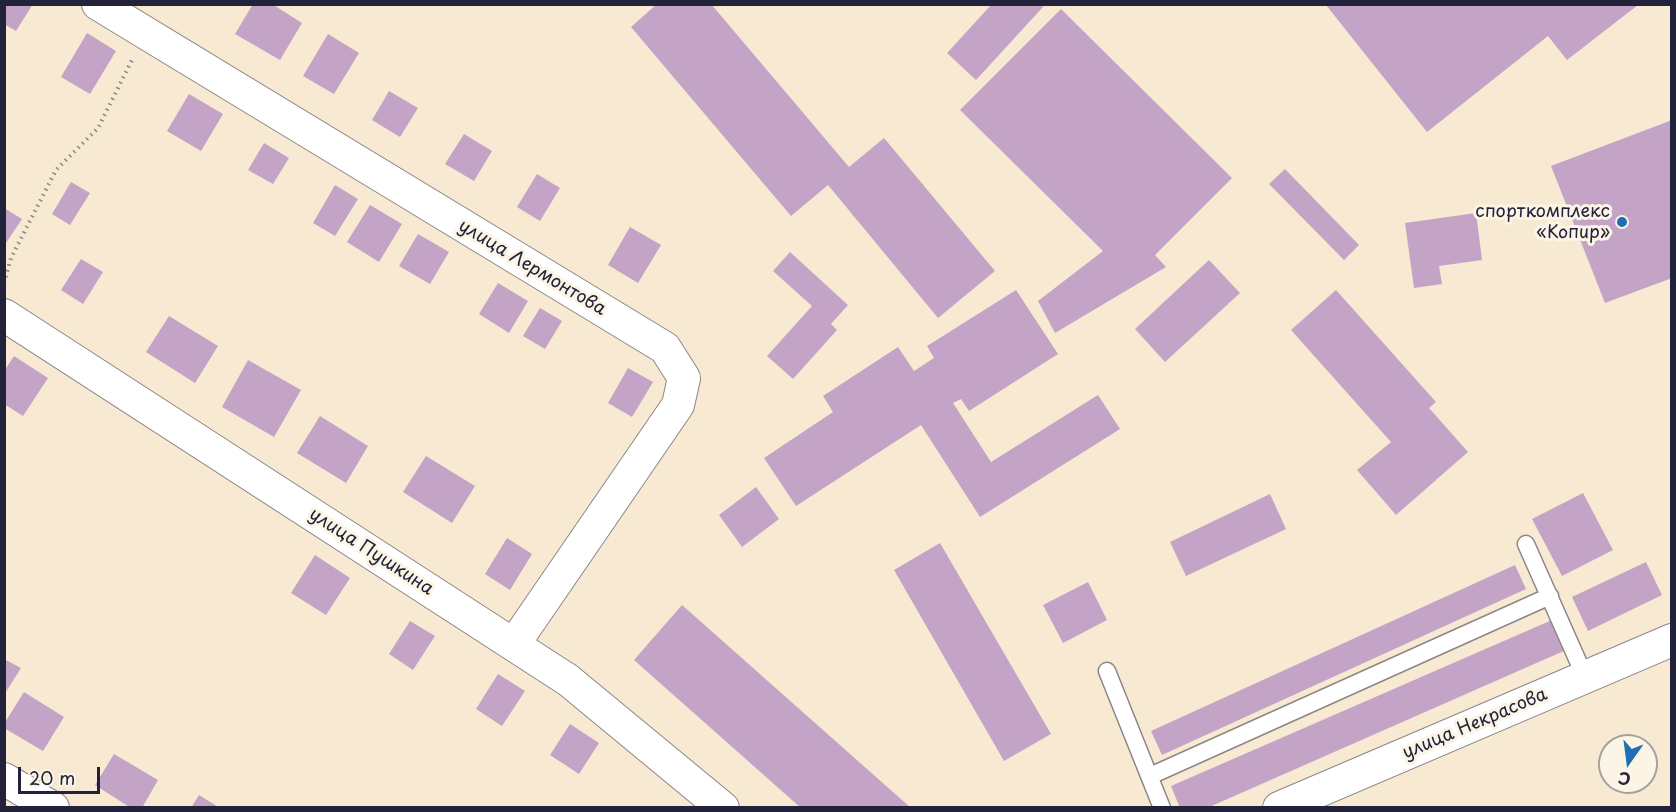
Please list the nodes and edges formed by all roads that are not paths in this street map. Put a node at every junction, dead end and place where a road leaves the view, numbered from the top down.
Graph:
1 (98, 4) edge
2 (4, 315) edge
3 (1526, 544) dead end
4 (1550, 596) junction
5 (1671, 640) edge
6 (514, 644) junction
7 (1107, 671) dead end
8 (1585, 677) junction
9 (1150, 776) junction
10 (4, 778) edge
11 (53, 807) edge
12 (723, 807) edge
13 (1162, 807) edge
14 (1279, 807) edge

1 - 6 street, улица Лермонтова
2 - 6 street, улица Пушкина
3 - 4 lane
4 - 8 lane
4 - 9 lane
5 - 8 street, улица Некрасова
6 - 12 street, улица Пушкина
7 - 9 lane
8 - 14 street, улица Некрасова
9 - 13 lane
10 - 11 street

